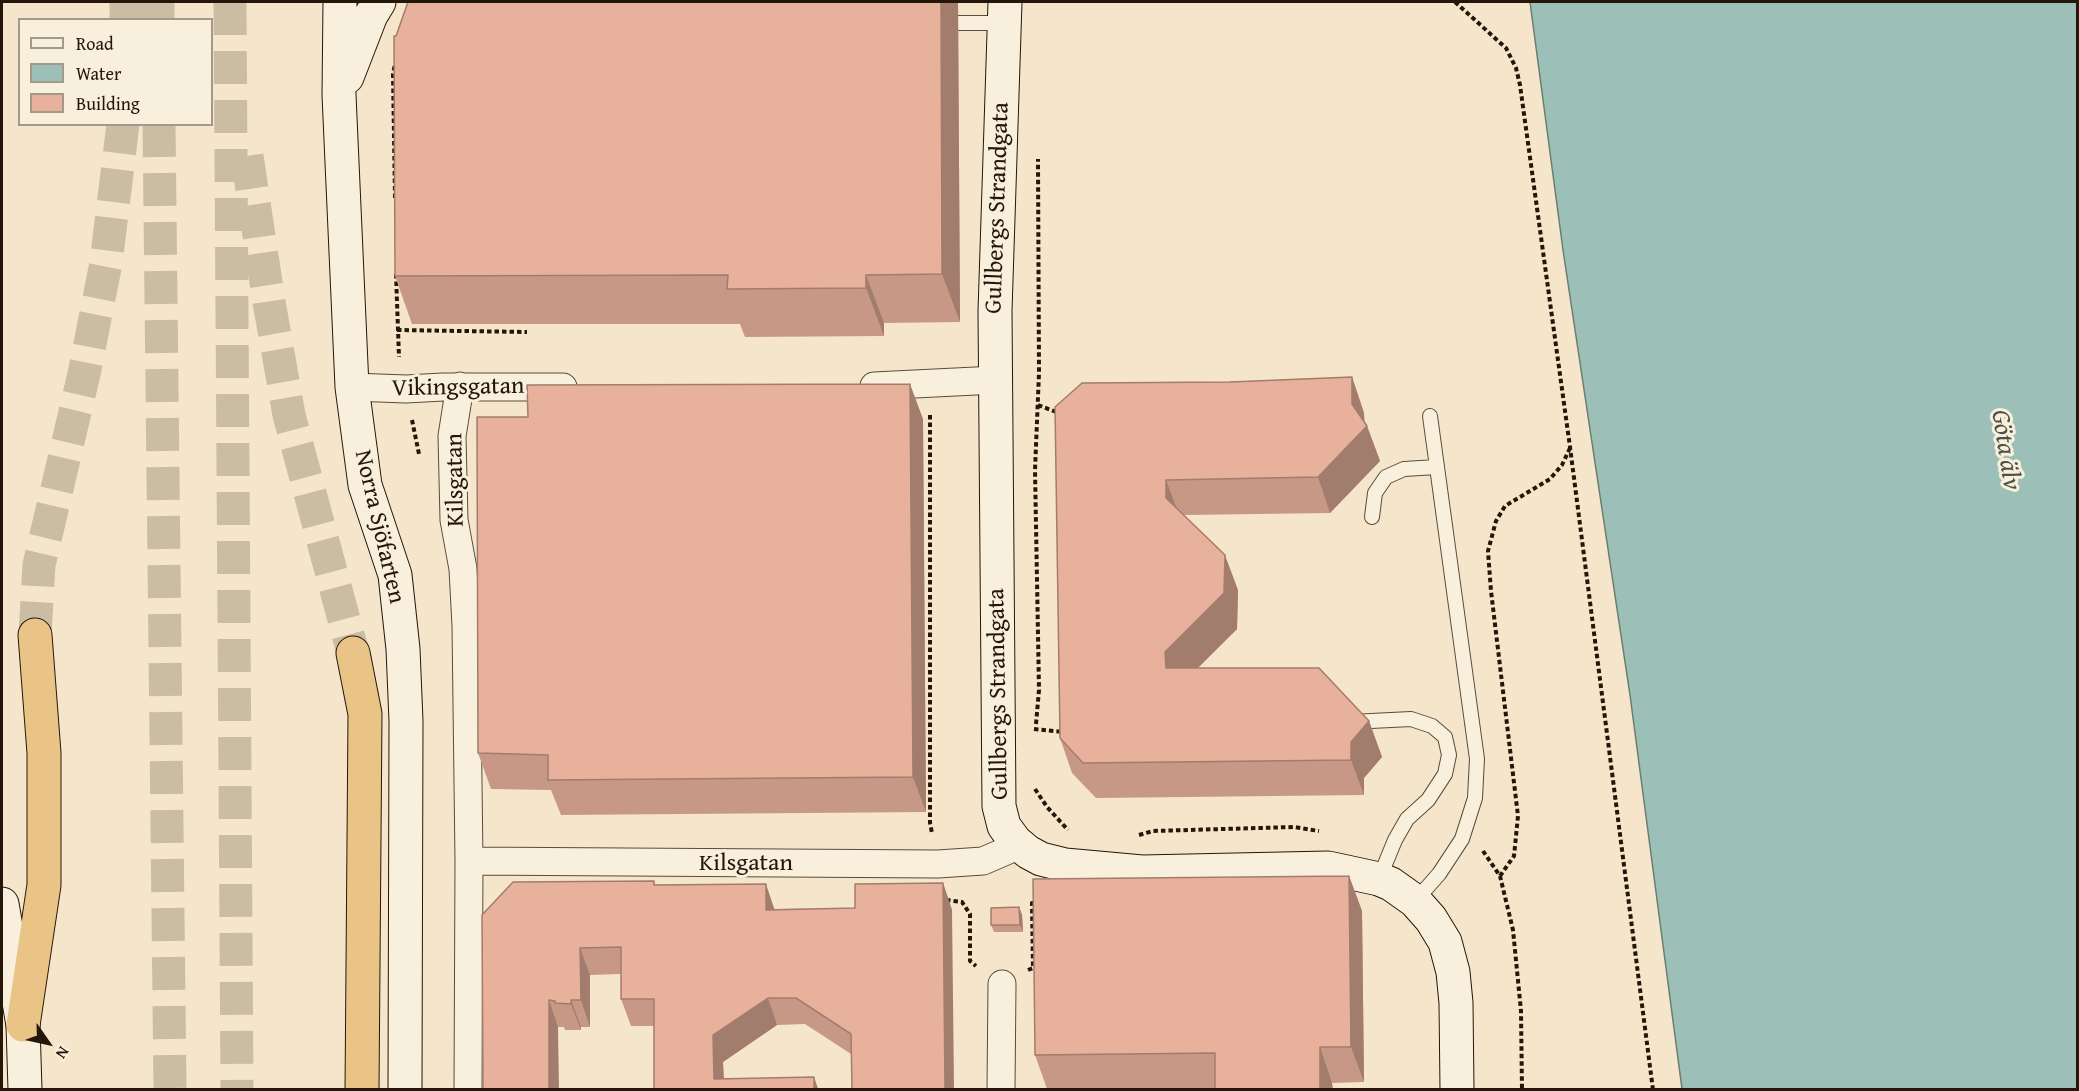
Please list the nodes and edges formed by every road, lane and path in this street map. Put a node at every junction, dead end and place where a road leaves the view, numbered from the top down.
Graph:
1 (340, 2) edge
2 (379, 2) edge
3 (1455, 2) edge
4 (1004, 12) edge
5 (958, 23) dead end
6 (395, 63) edge
7 (339, 95) junction
8 (1038, 150) dead end
9 (395, 202) edge
10 (396, 272) edge
11 (397, 330) junction
12 (526, 332) edge
13 (996, 380) junction
14 (460, 386) junction
15 (850, 386) edge
16 (352, 387) junction
17 (583, 387) edge
18 (406, 390) junction
19 (1038, 405) junction
20 (922, 413) dead end
21 (1064, 415) edge
22 (1430, 416) dead end
23 (1570, 447) junction
24 (453, 450) junction
25 (1437, 467) junction
26 (1372, 517) dead end
27 (35, 635) tunnel mouth
28 (353, 652) tunnel mouth
29 (1349, 722) edge
30 (1034, 729) junction
31 (1068, 732) edge
32 (1032, 740) dead end
33 (1032, 779) dead end
34 (1074, 832) dead end
35 (1326, 832) dead end
36 (1131, 838) dead end
37 (1462, 839) junction
38 (1020, 845) junction
39 (469, 861) junction
40 (938, 864) junction
41 (1500, 876) junction
42 (1379, 879) junction
43 (1415, 901) junction
44 (1042, 902) edge
45 (2, 904) edge
46 (1002, 984) junction
47 (23, 1025) junction
48 (25, 1089) edge
49 (362, 1089) edge
50 (405, 1089) edge
51 (468, 1089) edge
52 (1001, 1089) edge
53 (1457, 1089) edge
54 (1522, 1089) edge
55 (1653, 1089) edge

1 - 7 street, Norra Sjöfarten
2 - 7 street
3 - 23 path
4 - 5 lane
4 - 13 street, Gullbergs Strandgata
6 - 9 path
7 - 16 street, Norra Sjöfarten
8 - 19 path
10 - 11 path
11 - 12 path
11 - 18 path
13 - 15 street
13 - 38 street, Gullbergs Strandgata
14 - 17 street, Vikingsgatan
14 - 18 street, Vikingsgatan
14 - 24 street, Kilsgatan
16 - 18 street, Vikingsgatan
16 - 50 street, Norra Sjöfarten
18 - 24 path
19 - 21 path
19 - 30 path
20 - 40 path
22 - 25 lane
23 - 41 path
23 - 55 path
24 - 39 street, Kilsgatan
25 - 26 lane
25 - 37 lane
27 - 47 highway
28 - 49 highway
29 - 42 lane
30 - 31 path
30 - 32 path
33 - 34 path
35 - 36 path
37 - 41 path
37 - 43 lane
38 - 40 street, Kilsgatan
38 - 42 street, Gullbergs Strandgata
39 - 40 street, Kilsgatan
39 - 51 street, Kilsgatan
40 - 46 path
41 - 54 path
42 - 43 street, Gullbergs Strandgata
43 - 53 street, Gullbergs Strandgata
44 - 46 path
45 - 47 street
46 - 52 street
47 - 48 street

